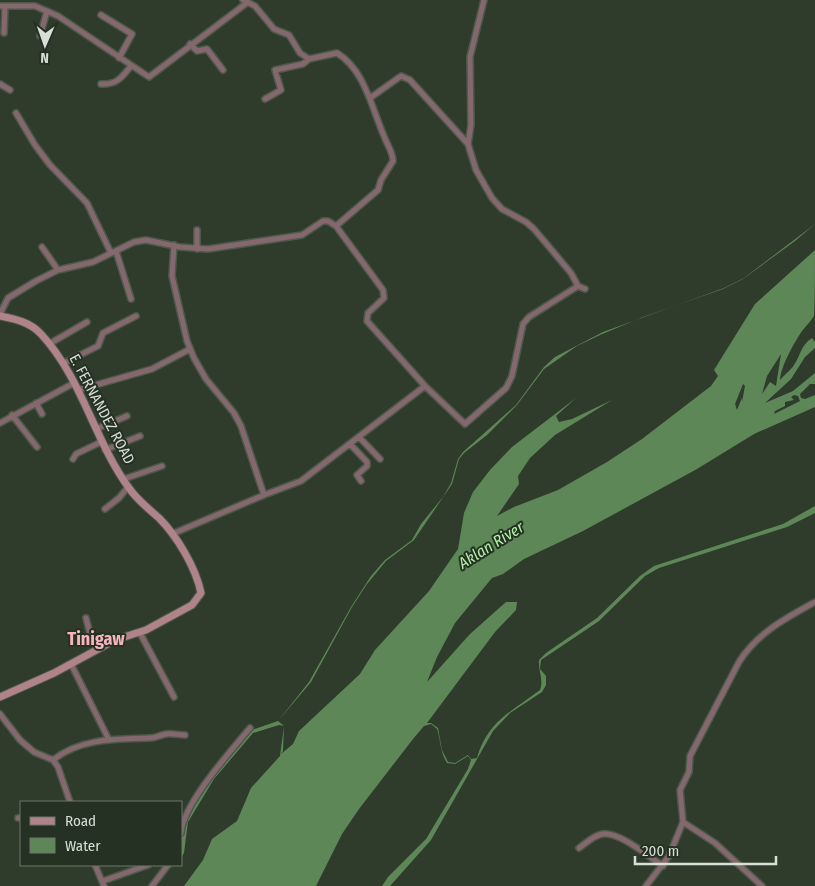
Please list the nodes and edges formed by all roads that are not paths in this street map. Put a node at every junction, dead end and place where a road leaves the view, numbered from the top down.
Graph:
1 (484, 0) edge
2 (247, 1) edge
3 (3, 6) edge
4 (47, 11) junction
5 (101, 15) dead end
6 (4, 33) dead end
7 (40, 36) dead end
8 (190, 44) junction
9 (119, 58) junction
10 (309, 59) junction
11 (131, 66) junction
12 (223, 70) dead end
13 (0, 84) edge
14 (101, 84) dead end
15 (10, 90) dead end
16 (370, 98) junction
17 (264, 99) dead end
18 (16, 113) dead end
19 (468, 144) junction
20 (336, 226) junction
21 (197, 230) dead end
22 (174, 245) junction
23 (42, 247) dead end
24 (197, 249) junction
25 (114, 252) junction
26 (58, 270) junction
27 (578, 286) junction
28 (585, 289) dead end
29 (131, 299) dead end
30 (0, 315) edge
31 (136, 316) dead end
32 (87, 322) dead end
33 (49, 344) junction
34 (190, 349) junction
35 (64, 363) junction
36 (74, 383) junction
37 (425, 386) junction
38 (78, 390) junction
39 (36, 403) junction
40 (42, 414) dead end
41 (12, 416) junction
42 (127, 416) dead end
43 (0, 422) edge
44 (96, 429) junction
45 (140, 436) dead end
46 (360, 437) junction
47 (101, 442) junction
48 (351, 444) junction
49 (37, 447) dead end
50 (105, 450) junction
51 (73, 458) dead end
52 (380, 460) dead end
53 (162, 466) dead end
54 (124, 479) junction
55 (361, 481) dead end
56 (128, 487) junction
57 (264, 495) junction
58 (105, 509) dead end
59 (172, 534) junction
60 (815, 602) edge
61 (86, 618) dead end
62 (140, 633) junction
63 (99, 648) junction
64 (71, 664) junction
65 (0, 697) edge
66 (174, 697) dead end
67 (0, 714) edge
68 (250, 728) dead end
69 (185, 735) dead end
70 (109, 740) junction
71 (53, 760) junction
72 (70, 801) edge
73 (683, 822) junction
74 (182, 823) edge
75 (578, 848) dead end
76 (96, 866) edge
77 (146, 866) edge
78 (167, 866) edge
79 (663, 866) junction
80 (104, 883) edge
81 (152, 886) edge
82 (646, 886) edge
83 (762, 886) edge

1 - 19 street
2 - 8 street
2 - 10 street
3 - 4 street
3 - 6 street
4 - 7 street
4 - 9 street
5 - 9 street
8 - 11 street
8 - 12 street
9 - 11 street
10 - 16 street
10 - 17 street
11 - 14 street
13 - 15 street
16 - 19 street
16 - 20 street
18 - 25 street
19 - 27 street
20 - 24 street
20 - 37 street
21 - 24 street
22 - 24 street
22 - 25 street
22 - 34 street
23 - 26 street
25 - 26 street
25 - 29 street
26 - 30 street
27 - 28 street
27 - 37 street
30 - 33 street, E. FERNANDEZ ROAD
31 - 35 street
32 - 33 street
33 - 35 street, E. FERNANDEZ ROAD
34 - 38 street
34 - 57 street
35 - 36 street, E. FERNANDEZ ROAD
36 - 38 street, E. FERNANDEZ ROAD
36 - 39 street
37 - 46 street
38 - 44 street, E. FERNANDEZ ROAD
39 - 40 street
39 - 41 street
41 - 43 street
41 - 49 street
42 - 44 street
44 - 47 street, E. FERNANDEZ ROAD
45 - 50 street
46 - 48 street
46 - 52 street
47 - 50 street, E. FERNANDEZ ROAD
47 - 51 street
48 - 55 street
48 - 57 street
50 - 54 street, E. FERNANDEZ ROAD
53 - 54 street
54 - 56 street, E. FERNANDEZ ROAD
56 - 58 street
56 - 59 street, E. FERNANDEZ ROAD
57 - 59 street
59 - 62 street, E. FERNANDEZ ROAD
60 - 73 street
61 - 63 street
62 - 63 street, E. FERNANDEZ ROAD
62 - 66 street
63 - 64 street, E. FERNANDEZ ROAD
64 - 65 street, E. FERNANDEZ ROAD
64 - 70 street
67 - 71 street
68 - 74 street
69 - 70 street
70 - 71 street
71 - 72 street
73 - 79 street
73 - 83 street
75 - 79 street
76 - 80 street
77 - 80 street
78 - 81 street
79 - 82 street

